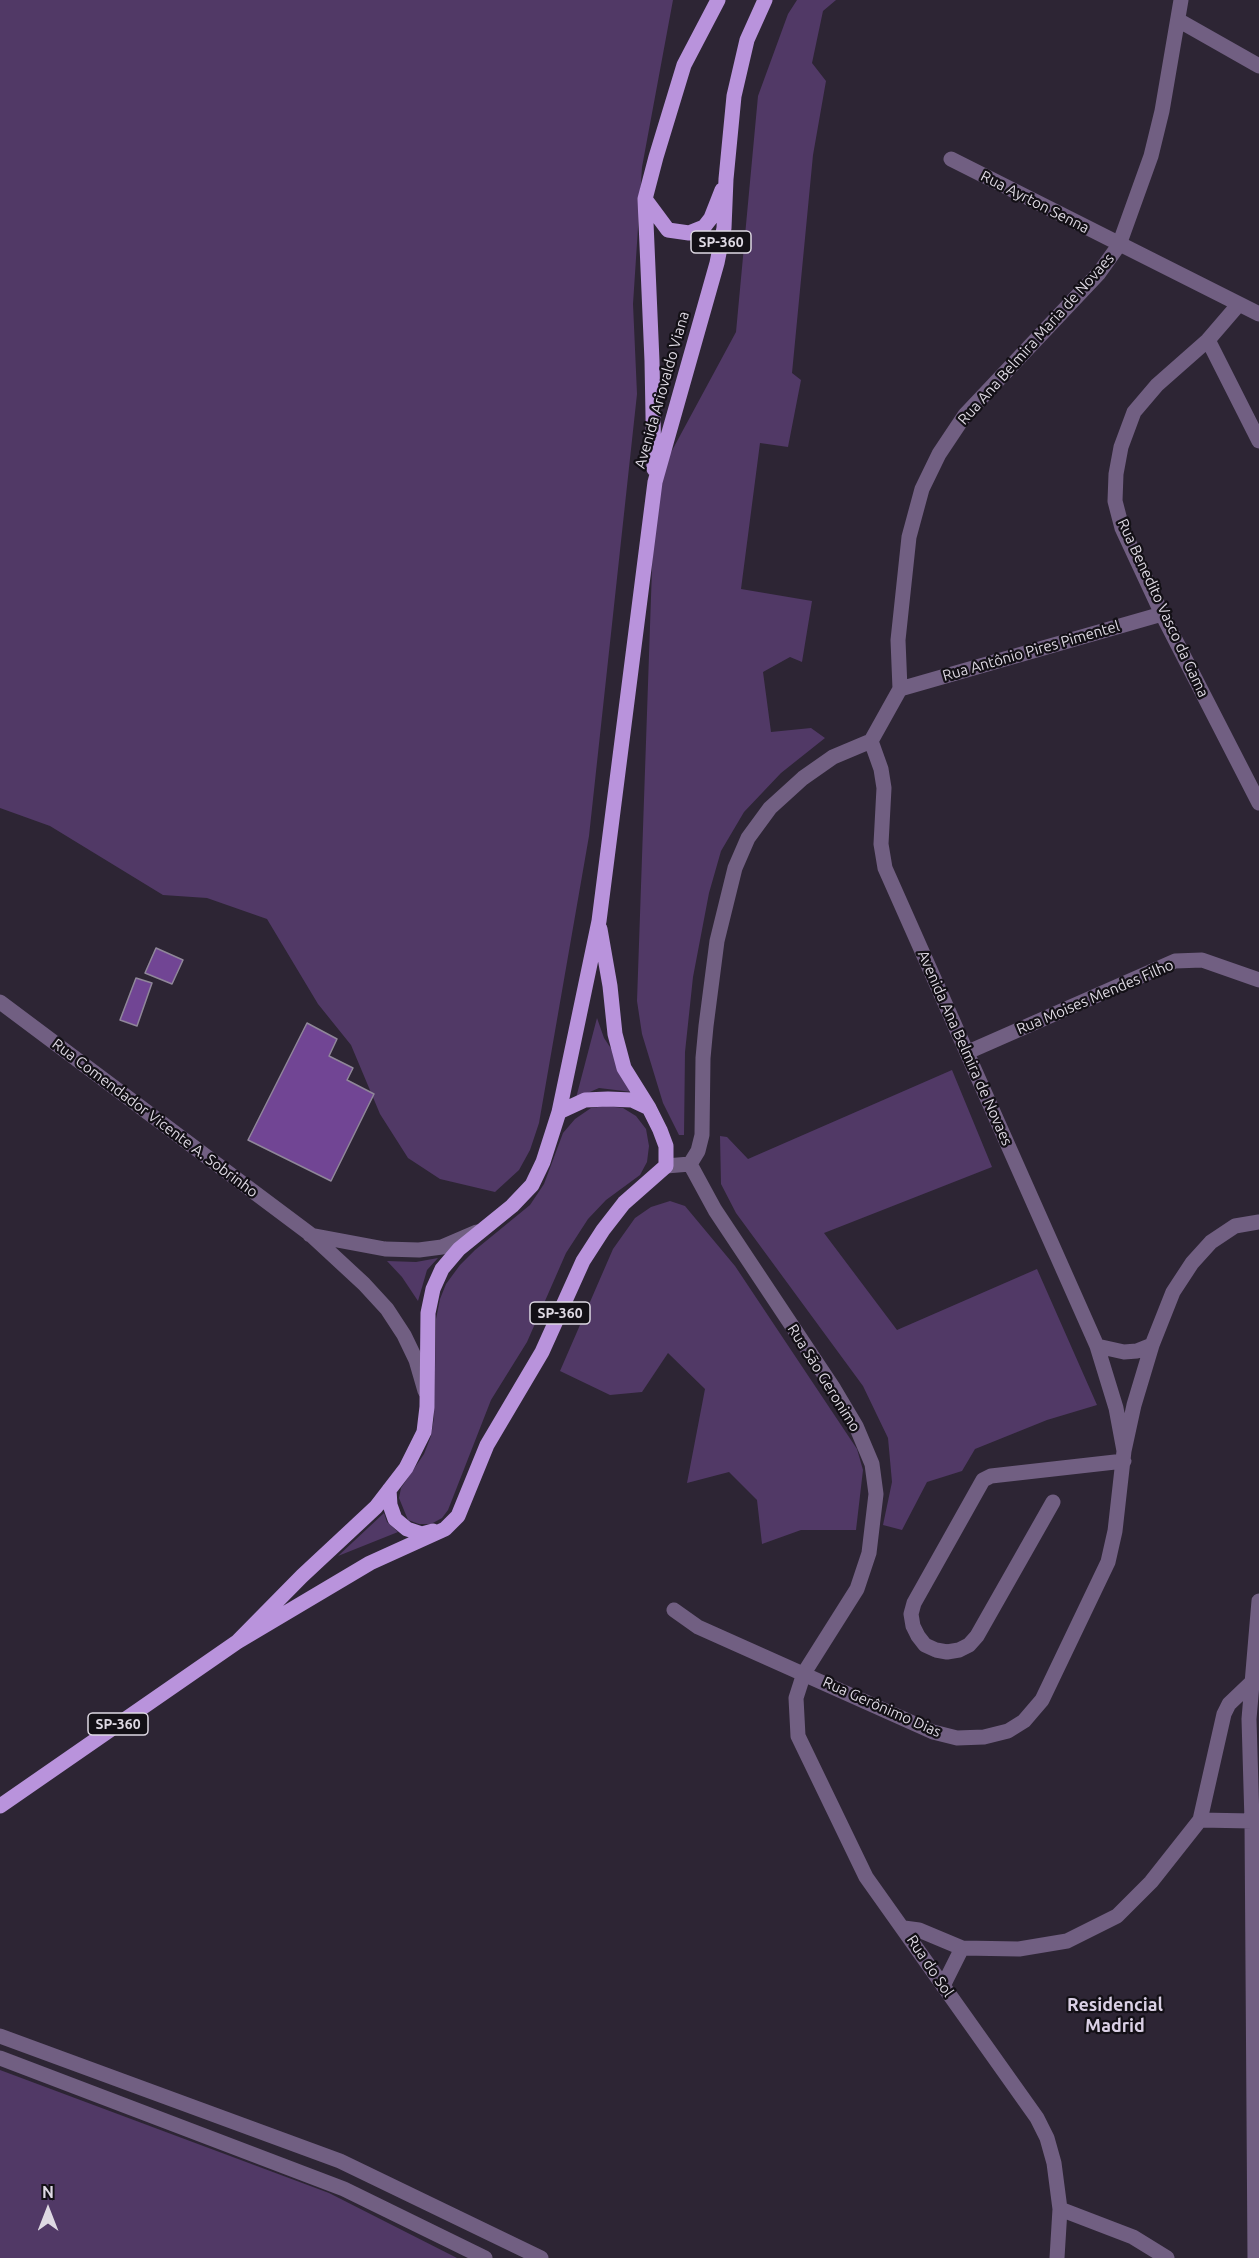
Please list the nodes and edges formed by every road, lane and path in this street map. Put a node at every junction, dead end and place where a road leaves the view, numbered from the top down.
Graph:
1 (718, 0) edge
2 (765, 0) edge
3 (1181, 0) edge
4 (1178, 20) junction
5 (1259, 66) edge
6 (951, 159) dead end
7 (726, 179) junction
8 (645, 199) junction
9 (1119, 245) junction
10 (1239, 304) junction
11 (1259, 314) edge
12 (1208, 340) junction
13 (1259, 441) edge
14 (655, 482) junction
15 (1162, 614) junction
16 (900, 688) junction
17 (871, 741) junction
18 (1259, 803) edge
19 (599, 921) junction
20 (1259, 980) edge
21 (0, 1002) edge
22 (968, 1052) junction
23 (649, 1108) junction
24 (559, 1112) junction
25 (690, 1164) junction
26 (666, 1166) junction
27 (1259, 1222) edge
28 (482, 1230) junction
29 (310, 1234) junction
30 (1152, 1345) junction
31 (1097, 1346) junction
32 (427, 1400) junction
33 (1124, 1456) junction
34 (389, 1490) junction
35 (1053, 1502) dead end
36 (445, 1529) junction
37 (1259, 1601) edge
38 (674, 1611) dead end
39 (237, 1642) junction
40 (804, 1673) junction
41 (1251, 1683) junction
42 (0, 1806) edge
43 (1200, 1820) junction
44 (1252, 1821) junction
45 (904, 1928) junction
46 (962, 1948) junction
47 (943, 1986) junction
48 (0, 2036) edge
49 (0, 2058) edge
50 (1060, 2209) junction
51 (485, 2258) edge
52 (541, 2258) edge
53 (1056, 2258) edge
54 (1167, 2258) edge
55 (1255, 2258) edge

1 - 8 main road, Avenida Ariovaldo Viana / SP-360
2 - 7 main road, Avenida Ariovaldo Viana / SP-360
3 - 4 street, Rua Ana Belmira Maria de Novaes
4 - 5 street
4 - 9 street, Rua Ana Belmira Maria de Novaes
6 - 9 street, Rua Ayrton Senna
7 - 8 main road, SP-360
7 - 14 main road, Avenida Ariovaldo Viana / SP-360
8 - 14 main road, Avenida Ariovaldo Viana / SP-360
9 - 10 street, Rua Ayrton Senna
9 - 16 street, Rua Ana Belmira Maria de Novaes
10 - 11 street, Rua Ayrton Senna
10 - 12 street, Rua Benedito Vasco da Gama
12 - 13 street
12 - 15 street, Rua Benedito Vasco da Gama
14 - 19 main road, SP-360
15 - 16 street, Rua Antônio Pires Pimentel
15 - 18 street, Rua Benedito Vasco da Gama
16 - 17 street
17 - 22 street, Avenida Ana Belmira de Novaes
17 - 25 street
19 - 23 main road, SP-360
19 - 24 main road, SP-360
20 - 22 street, Rua Moises Mendes Filho
21 - 29 street, Rua Comendador Vicente A. Sobrinho
22 - 31 street, Avenida Ana Belmira de Novaes
23 - 24 main road
23 - 26 main road, SP-360
24 - 28 main road, SP-360
25 - 26 street
25 - 40 street, Rua São Geronimo
26 - 36 main road, SP-360
27 - 30 street, Rua Gerônimo Dias
28 - 29 street
28 - 32 main road, SP-360
29 - 32 street, Rua Comendador Vicente A. Sobrinho
30 - 31 street
30 - 33 street, Rua Gerônimo Dias
31 - 33 street, Avenida Ana Belmira de Novaes
32 - 34 main road, SP-360
33 - 35 street
33 - 40 street, Rua Gerônimo Dias
34 - 36 main road
34 - 39 main road, SP-360
36 - 39 main road, SP-360
37 - 41 street
38 - 40 street, Rua Gerônimo Dias
39 - 42 main road, SP-360
40 - 45 street, Rua do Sol
41 - 43 street
41 - 44 street
43 - 44 street
43 - 46 street
44 - 55 street
45 - 46 street
45 - 47 street, Rua do Sol
46 - 47 street
47 - 50 street, Rua do Sol
48 - 52 street
49 - 51 street
50 - 53 street, Rua do Sol
50 - 54 street

